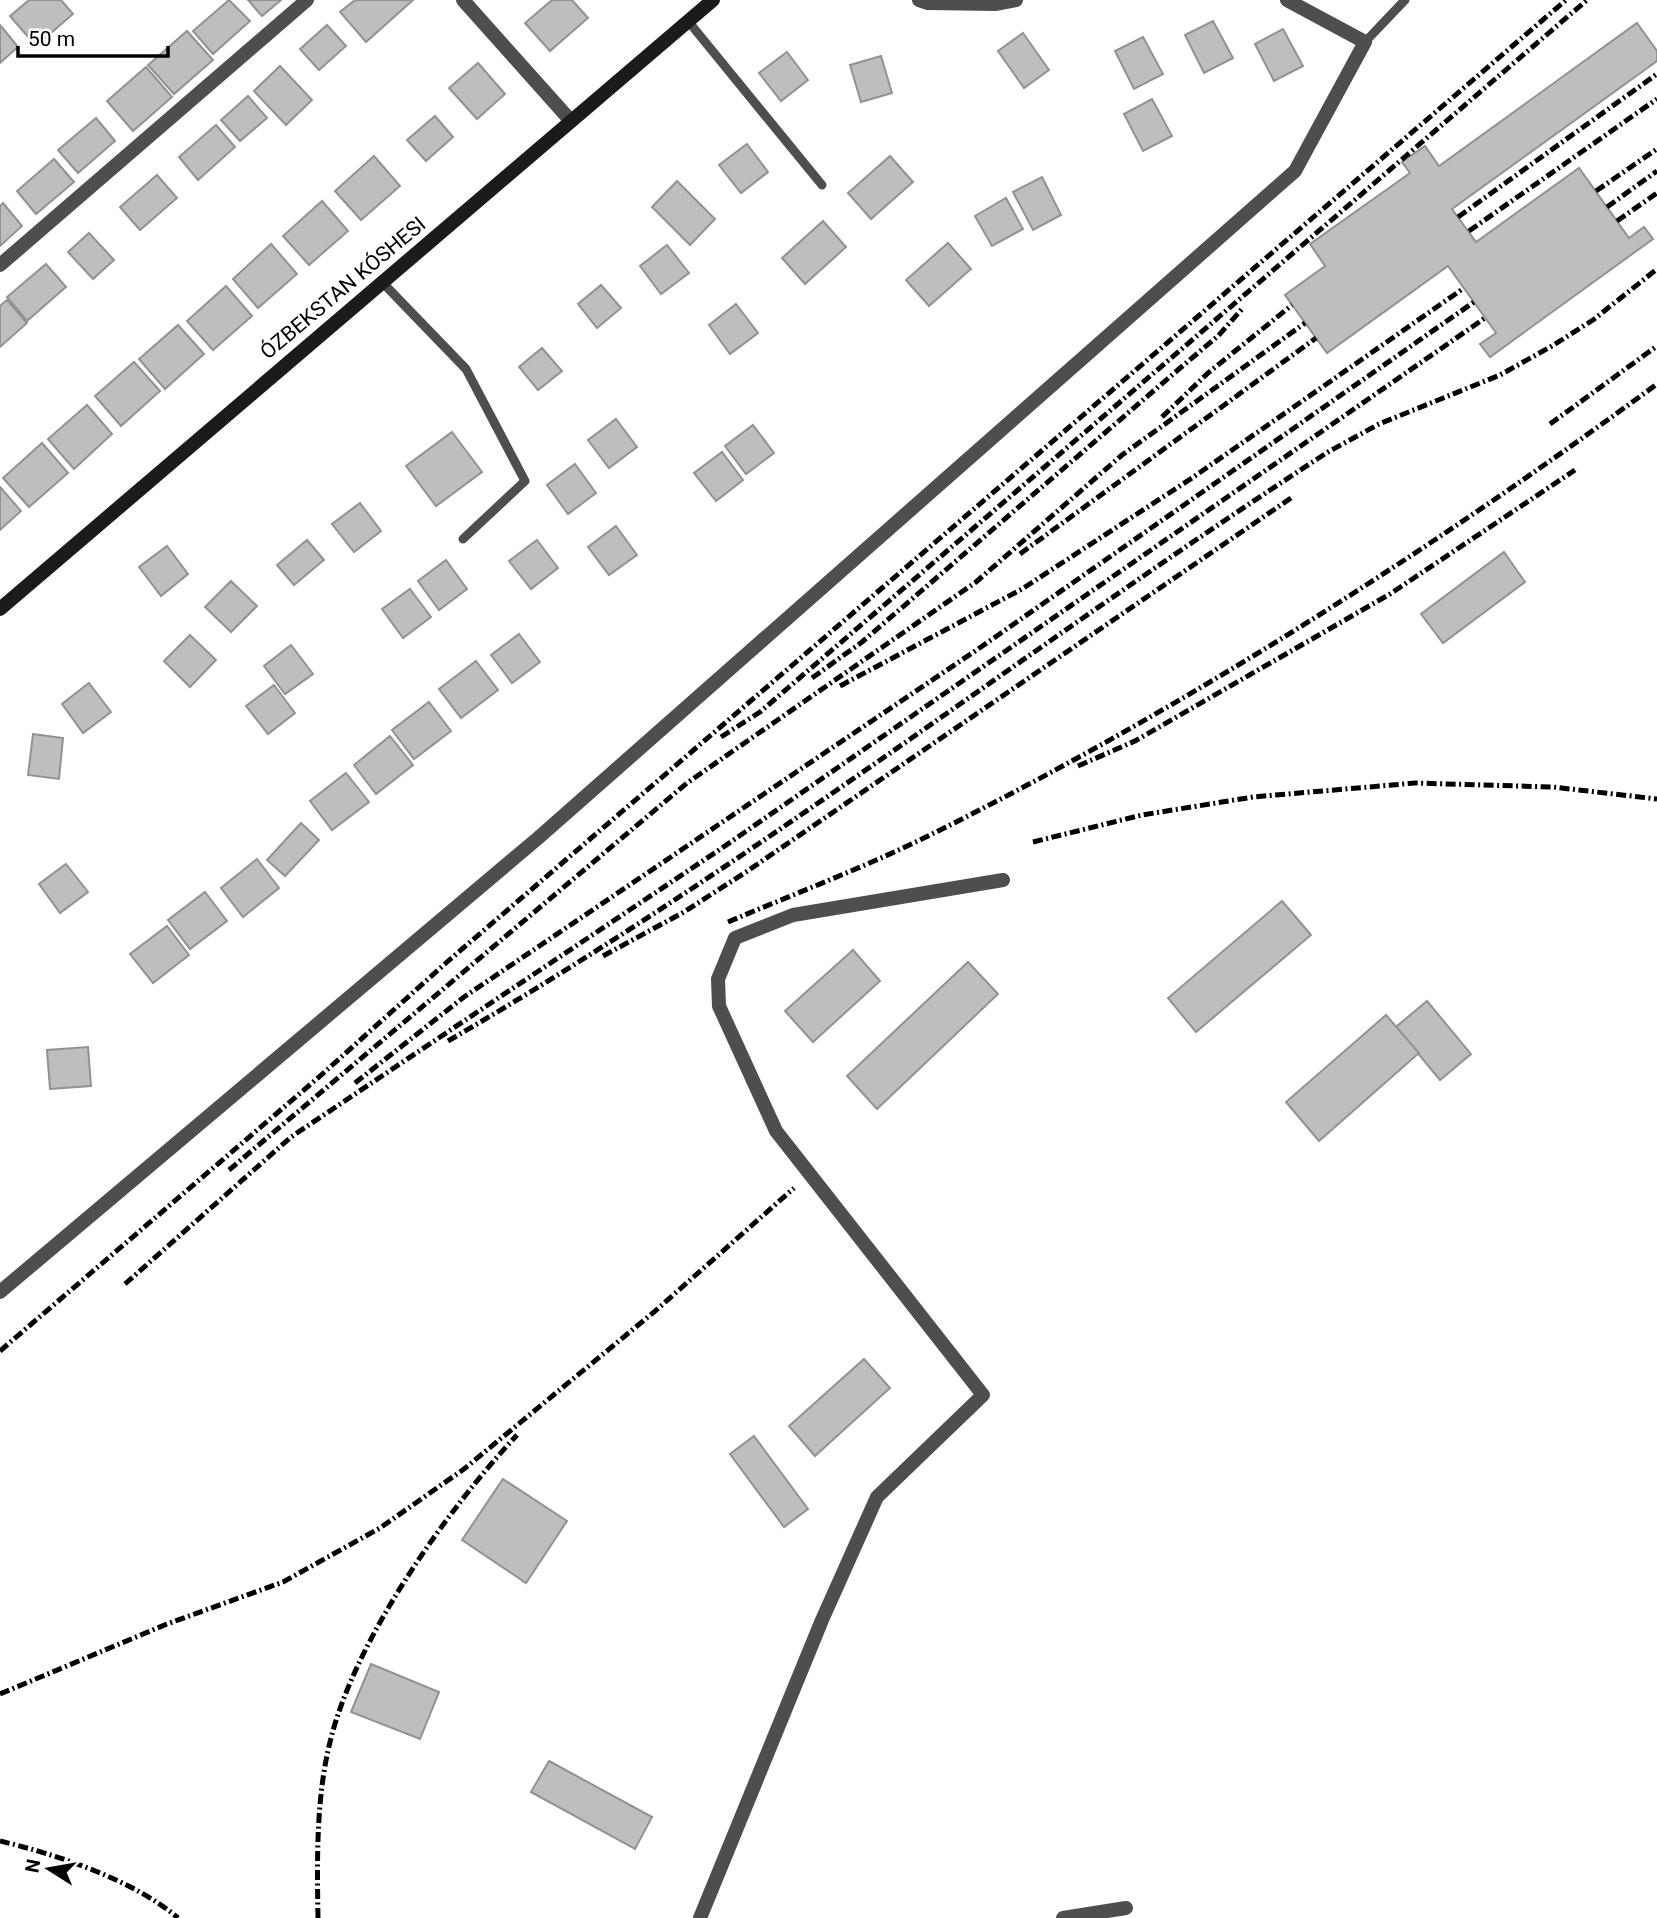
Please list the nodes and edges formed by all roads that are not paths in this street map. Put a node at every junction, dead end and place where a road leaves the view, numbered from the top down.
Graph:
1 (307, 0) edge
2 (463, 0) edge
3 (713, 0) edge
4 (919, 0) edge
5 (1016, 0) edge
6 (1287, 0) edge
7 (1405, 0) edge
8 (688, 21) junction
9 (1365, 42) junction
10 (571, 121) junction
11 (822, 185) dead end
12 (0, 265) edge
13 (383, 282) junction
14 (463, 539) dead end
15 (0, 609) edge
16 (1003, 880) dead end
17 (0, 1292) edge
18 (1126, 1908) dead end
19 (700, 1918) edge
20 (1063, 1918) edge

1 - 12 street
2 - 10 street
3 - 8 street, ÓZBEKSTAN KÓSHESI
4 - 5 street
6 - 9 street
7 - 9 lane
8 - 10 street, ÓZBEKSTAN KÓSHESI
8 - 11 lane
9 - 17 street
10 - 13 street, ÓZBEKSTAN KÓSHESI
13 - 14 lane
13 - 15 street, ÓZBEKSTAN KÓSHESI
16 - 19 street
18 - 20 street

